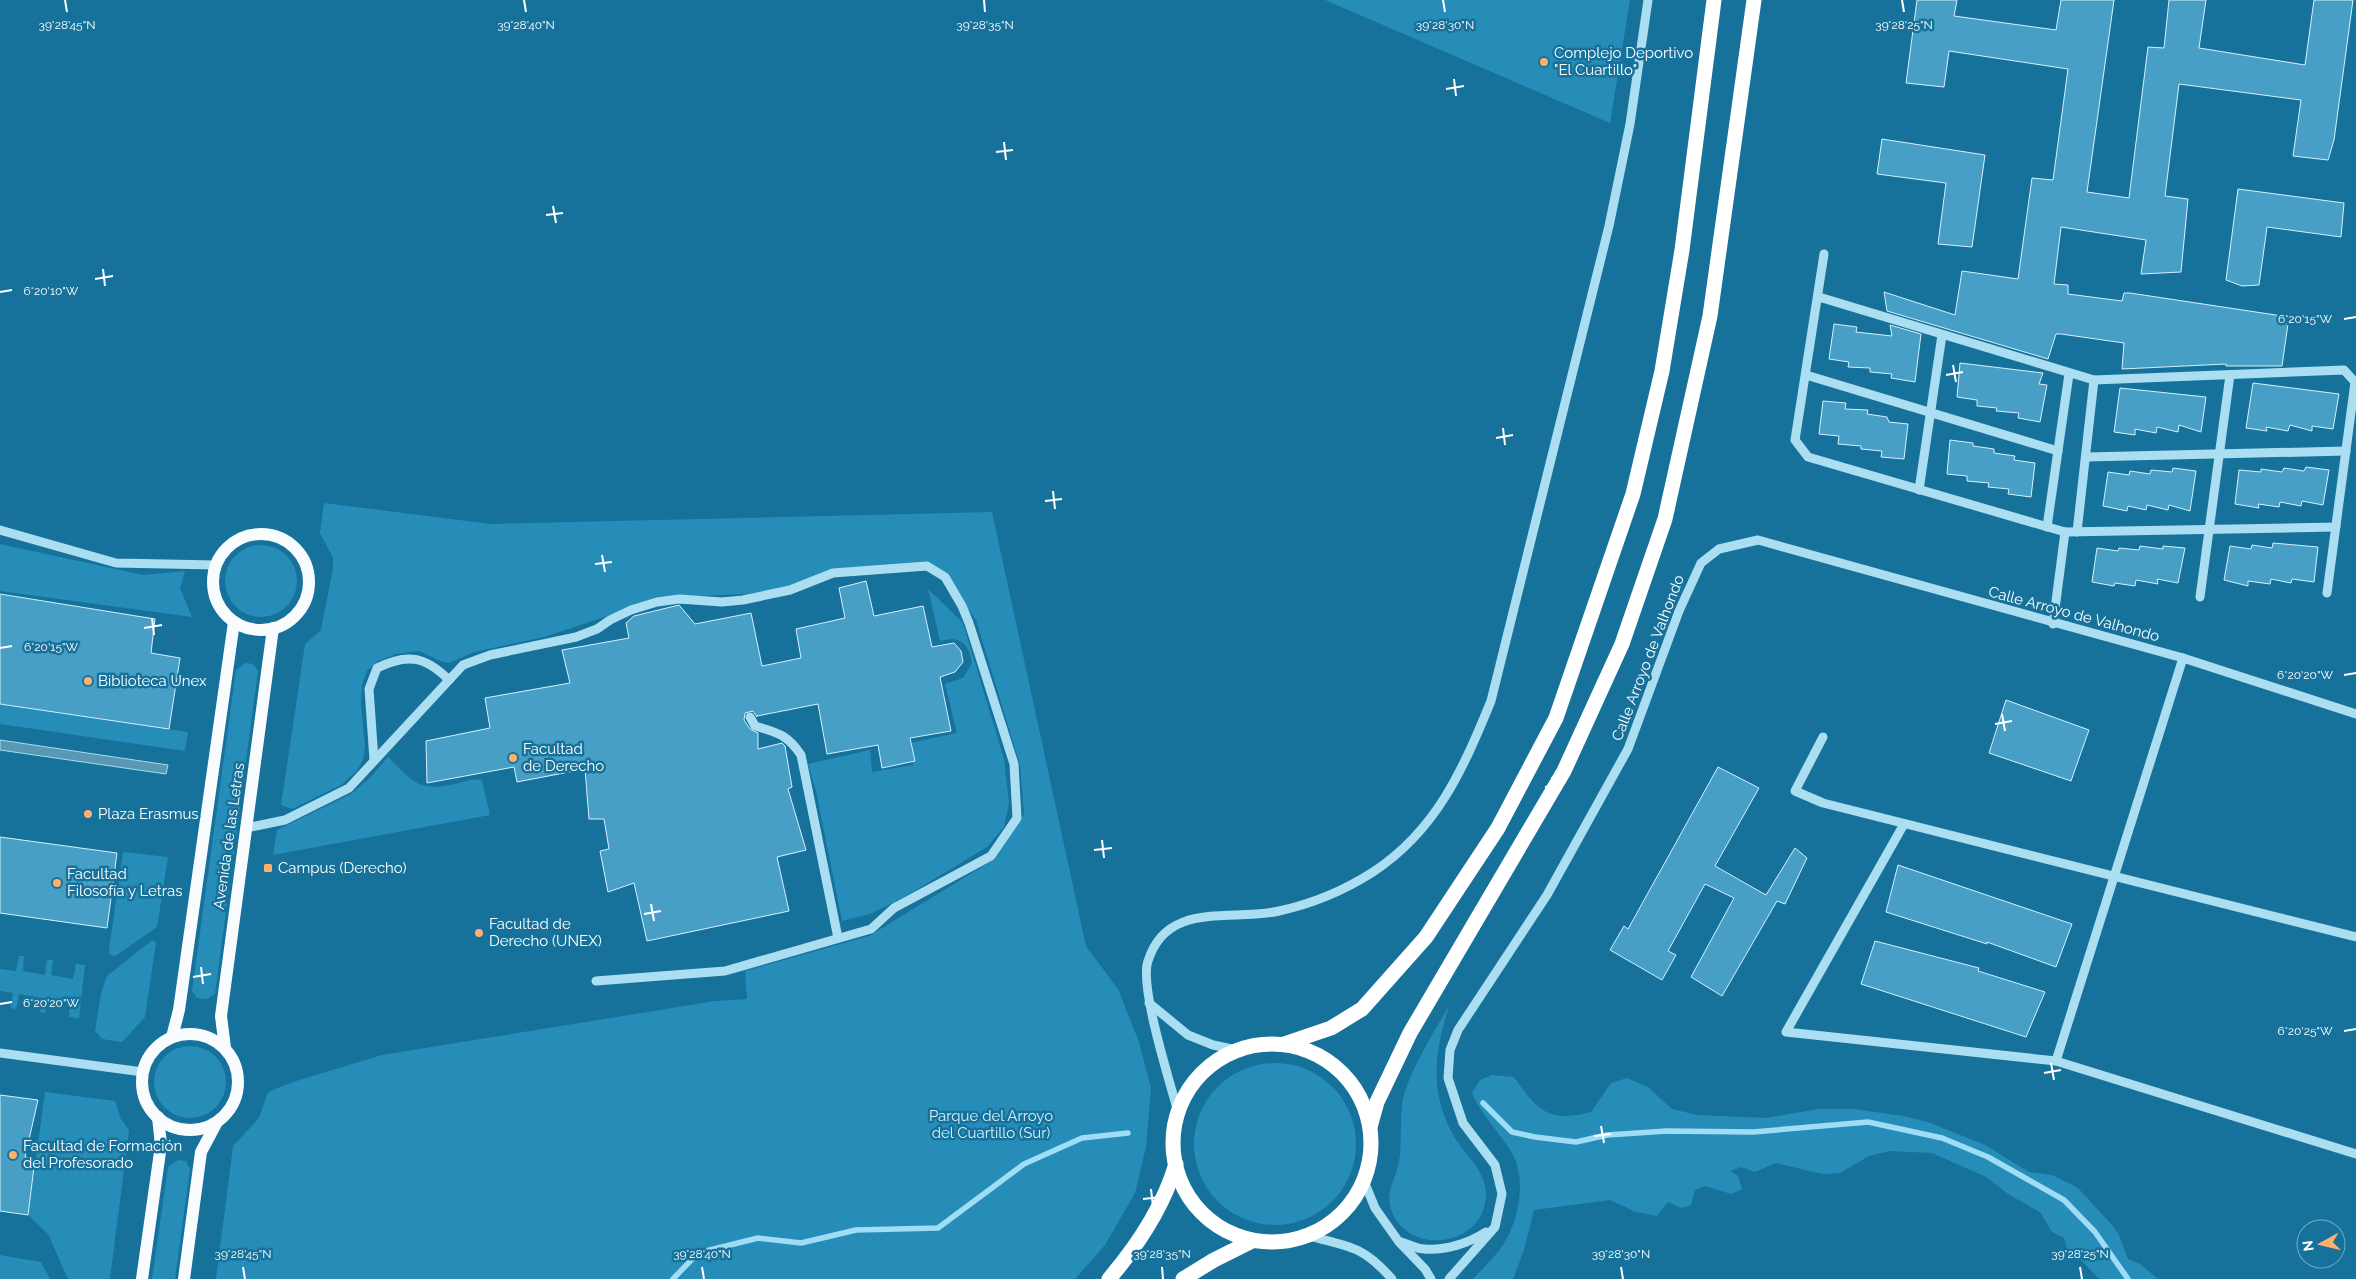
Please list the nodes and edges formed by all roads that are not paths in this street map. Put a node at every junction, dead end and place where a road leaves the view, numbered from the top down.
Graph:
1 (1648, 0) edge
2 (1714, 0) edge
3 (1754, 0) edge
4 (1824, 254) dead end
5 (1818, 297) junction
6 (1942, 335) junction
7 (2069, 374) junction
8 (1806, 375) junction
9 (2230, 375) junction
10 (2094, 380) junction
11 (1931, 413) junction
12 (2058, 451) junction
13 (2346, 451) junction
14 (2219, 454) junction
15 (2086, 457) junction
16 (1919, 490) junction
17 (2047, 526) junction
18 (2336, 527) junction
19 (2209, 529) junction
20 (0, 530) edge
21 (2065, 532) junction
22 (2077, 532) junction
23 (216, 565) junction
24 (2327, 593) dead end
25 (2200, 597) dead end
26 (234, 622) junction
27 (2053, 624) junction
28 (273, 628) junction
29 (2183, 658) junction
30 (449, 680) junction
31 (2356, 714) edge
32 (750, 717) dead end
33 (1823, 737) dead end
34 (374, 760) junction
35 (1904, 824) junction
36 (246, 828) junction
37 (2114, 877) junction
38 (2356, 937) edge
39 (838, 938) junction
40 (596, 981) dead end
41 (1149, 1004) junction
42 (172, 1036) junction
43 (1284, 1044) junction
44 (225, 1048) junction
45 (1237, 1050) junction
46 (0, 1052) edge
47 (2056, 1061) junction
48 (143, 1072) junction
49 (1178, 1112) junction
50 (158, 1118) junction
51 (217, 1122) junction
52 (1370, 1127) junction
53 (2356, 1154) edge
54 (1176, 1164) junction
55 (1364, 1181) junction
56 (1494, 1227) junction
57 (1308, 1236) junction
58 (1252, 1241) junction
59 (1399, 1242) junction
60 (142, 1279) edge
61 (184, 1279) edge
62 (1109, 1279) edge
63 (1183, 1279) edge
64 (1392, 1279) edge
65 (1431, 1279) edge
66 (1449, 1279) edge

1 - 41 street
2 - 43 highway
3 - 52 highway
4 - 5 street
5 - 6 street
5 - 8 street
6 - 7 street
6 - 11 street
7 - 10 street
7 - 12 street
8 - 11 street
8 - 16 street
9 - 10 street
9 - 13 street
9 - 14 street
10 - 15 street
11 - 12 street
11 - 16 street
12 - 17 street
13 - 14 street
13 - 18 street
14 - 15 street
14 - 19 street
15 - 22 street
16 - 17 street
17 - 21 street
18 - 19 street
18 - 24 street
19 - 22 street
19 - 25 street
20 - 23 street
21 - 22 street
21 - 27 street
23 - 26 main road
23 - 28 main road
26 - 28 main road
26 - 42 main road, Avenida de las Letras
27 - 29 street, Calle Arroyo de Valhondo
27 - 56 street, Calle Arroyo de Valhondo
28 - 36 main road, Avenida de las Letras
29 - 31 street, Calle Arroyo de Valhondo
29 - 37 street
30 - 34 street
30 - 34 street
30 - 39 street
32 - 39 street
33 - 35 street
34 - 36 street
35 - 37 street
35 - 47 street
36 - 44 main road, Avenida de las Letras
37 - 38 street
37 - 47 street
39 - 40 street
41 - 45 street
41 - 49 street
42 - 44 main road
42 - 48 main road
43 - 45 highway
43 - 52 highway
44 - 51 main road
45 - 49 highway
46 - 48 street
47 - 53 street
48 - 50 main road
49 - 54 highway
50 - 51 main road
50 - 60 main road
51 - 61 main road
52 - 55 highway
54 - 58 highway
54 - 62 highway
55 - 57 highway
55 - 59 street
56 - 59 street
56 - 66 street, Calle Arroyo de Valhondo
57 - 58 highway
57 - 64 street
58 - 63 highway
59 - 65 street

